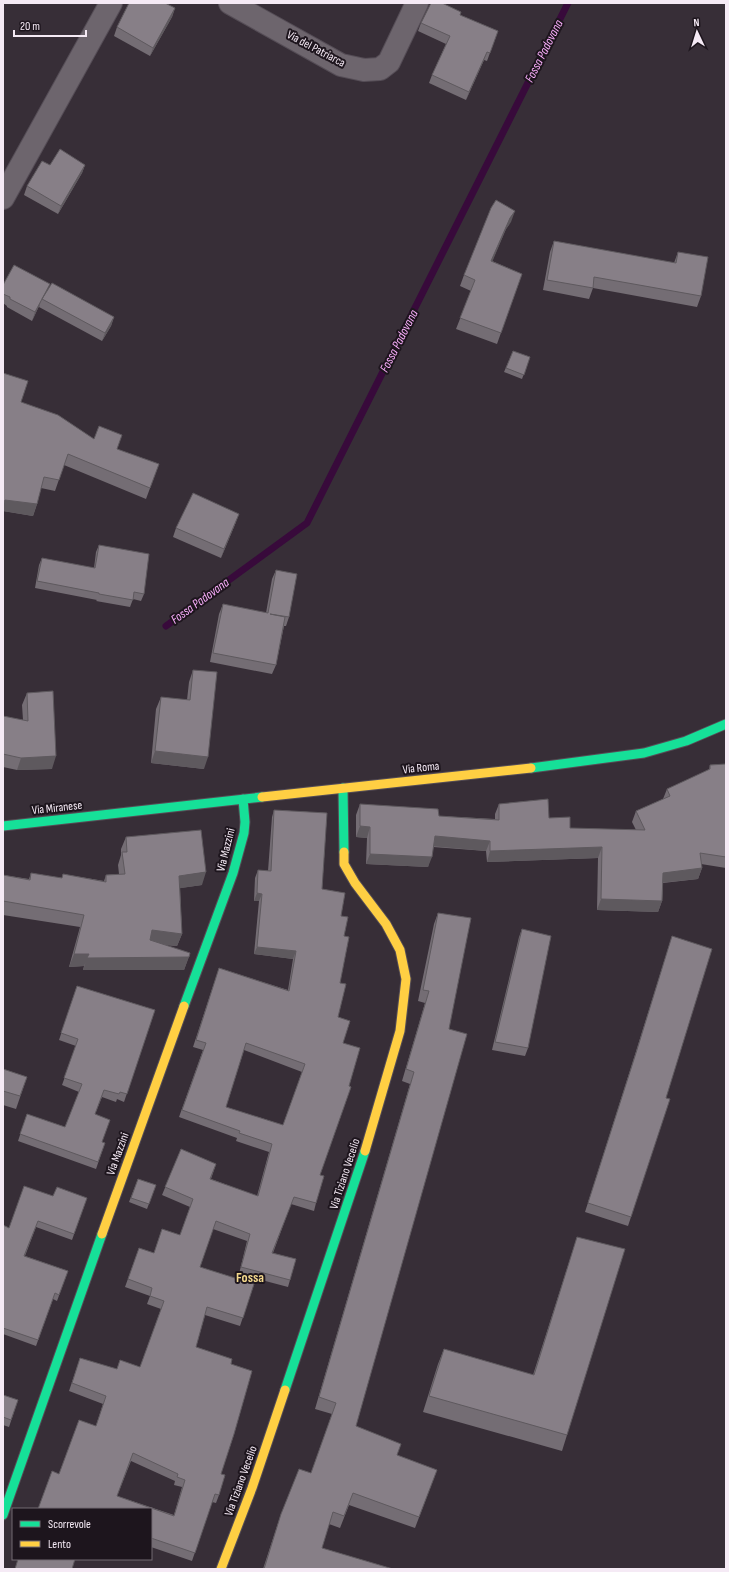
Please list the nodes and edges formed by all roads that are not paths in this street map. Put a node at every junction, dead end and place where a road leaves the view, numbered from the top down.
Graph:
1 (111, 3) edge
2 (230, 3) edge
3 (417, 3) edge
4 (3, 198) edge
5 (726, 724) edge
6 (343, 788) junction
7 (243, 800) junction
8 (114, 814) joint
9 (3, 826) edge
10 (3, 1515) edge
11 (221, 1569) edge

1 - 4 street
2 - 3 street, Via del Patriarca
5 - 6 street, Via Roma
6 - 7 street, Via Roma
6 - 11 street, Via Tiziano Vecelio
7 - 8 street, Via Roma
7 - 10 street, Via Mazzini
8 - 9 street, Via Miranese

